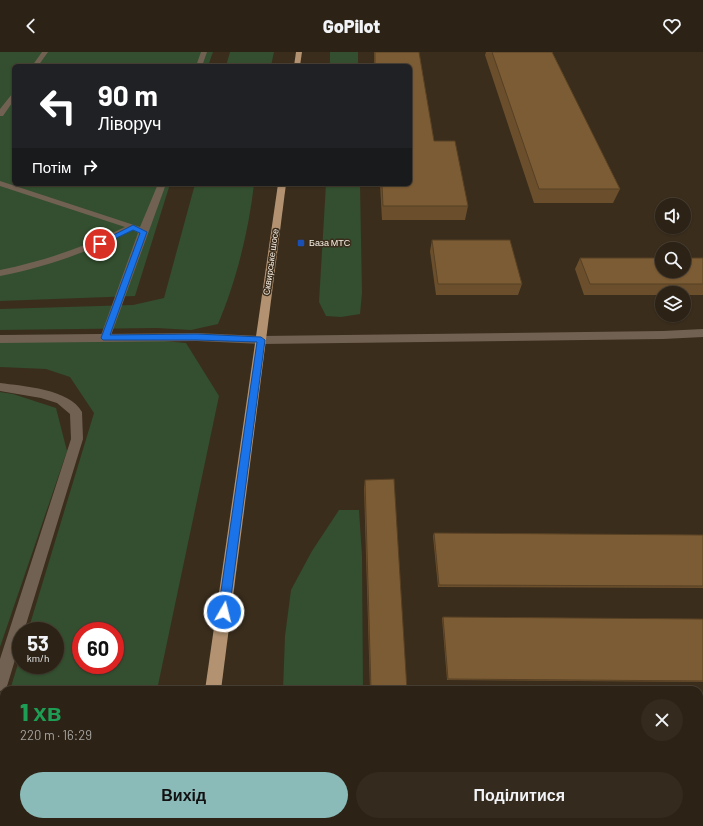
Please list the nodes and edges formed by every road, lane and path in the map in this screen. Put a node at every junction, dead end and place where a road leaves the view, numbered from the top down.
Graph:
1 (45, 52) edge
2 (204, 52) edge
3 (299, 52) edge
4 (36, 64) edge
5 (200, 64) edge
6 (297, 64) edge
7 (12, 98) edge
8 (0, 114) edge
9 (0, 183) edge
10 (161, 186) edge
11 (282, 186) edge
12 (133, 227) junction
13 (143, 232) junction
14 (0, 273) edge
15 (703, 333) edge
16 (105, 338) junction
17 (0, 339) edge
18 (261, 340) junction
19 (0, 387) edge
20 (0, 683) edge
21 (214, 686) edge

1 - 4 street
2 - 5 street
3 - 6 main road
7 - 8 street
9 - 12 street
10 - 13 street
11 - 18 main road, Сквирське шосе
12 - 13 street
12 - 14 street
13 - 16 street
15 - 18 street
16 - 17 street
16 - 18 street
18 - 21 main road, Сквирське шосе
19 - 20 street

